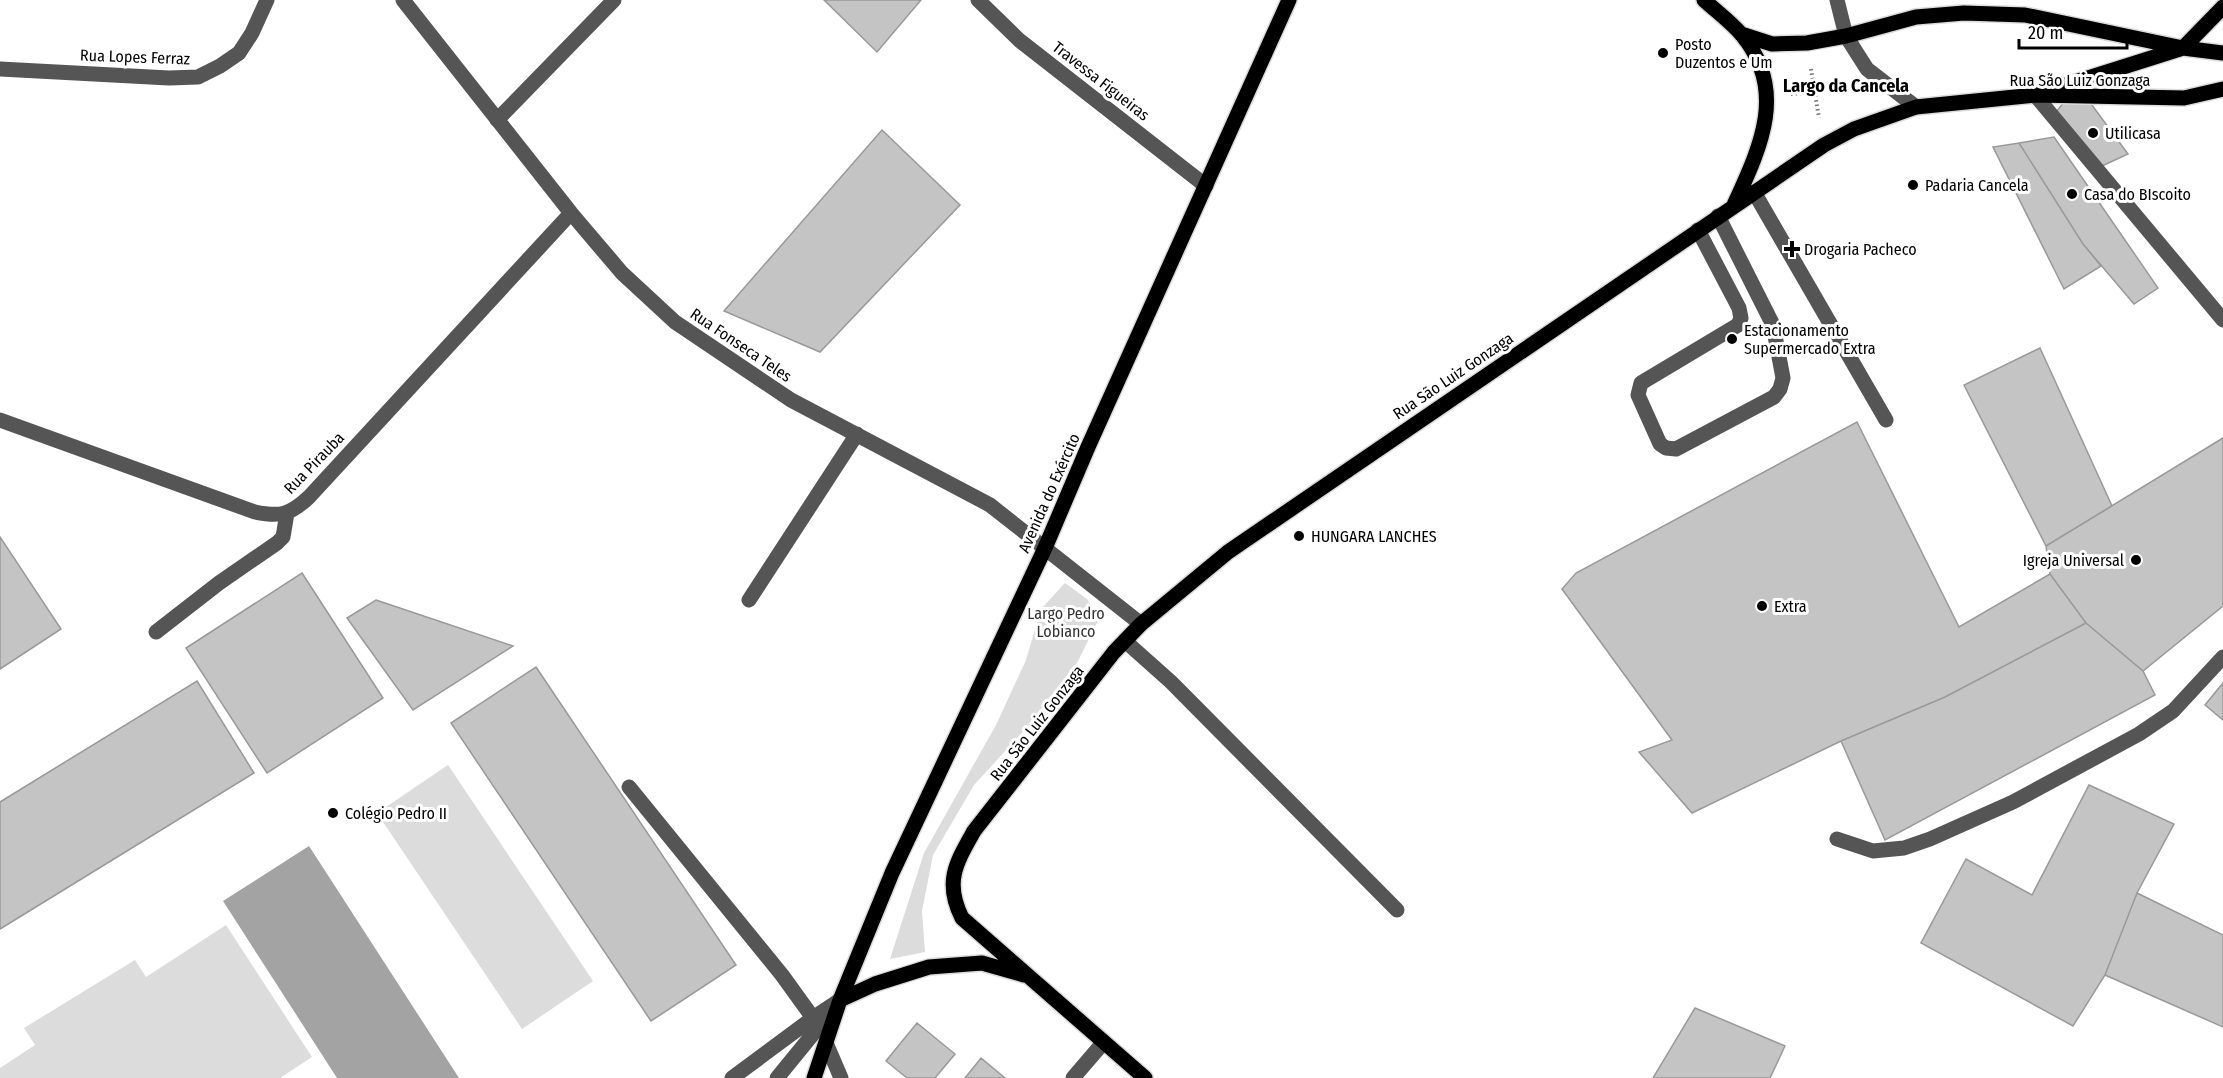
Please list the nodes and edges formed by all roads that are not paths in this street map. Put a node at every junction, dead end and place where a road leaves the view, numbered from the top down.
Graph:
1 (267, 0) edge
2 (403, 0) edge
3 (614, 0) edge
4 (978, 0) edge
5 (1289, 0) edge
6 (1704, 0) edge
7 (1837, 0) edge
8 (2223, 7) edge
9 (1741, 34) junction
10 (1846, 36) junction
11 (2183, 48) junction
12 (2223, 53) edge
13 (0, 69) edge
14 (2223, 89) edge
15 (2035, 95) junction
16 (1916, 107) junction
17 (497, 120) junction
18 (1206, 186) junction
19 (1754, 192) junction
20 (1734, 205) junction
21 (571, 213) junction
22 (1718, 216) junction
23 (1698, 230) junction
24 (2223, 320) edge
25 (0, 420) edge
26 (1886, 420) dead end
27 (857, 434) junction
28 (287, 513) junction
29 (1045, 548) junction
30 (749, 600) dead end
31 (1142, 624) junction
32 (156, 632) dead end
33 (1125, 641) junction
34 (2223, 657) edge
35 (629, 787) dead end
36 (1837, 839) dead end
37 (1397, 910) dead end
38 (1028, 976) junction
39 (840, 1000) junction
40 (813, 1018) junction
41 (826, 1043) junction
42 (1103, 1043) junction
43 (732, 1078) edge
44 (777, 1078) edge
45 (814, 1078) edge
46 (841, 1078) edge
47 (1073, 1078) edge
48 (1145, 1078) edge

1 - 13 street, Rua Lopes Ferraz
2 - 17 street, Rua Fonseca Teles
3 - 17 street
4 - 18 street, Travessa Figueiras
5 - 18 main road, Avenida do Exército
6 - 9 main road
7 - 10 street
8 - 11 main road
9 - 10 main road
9 - 20 main road
10 - 11 main road
10 - 16 street
11 - 12 main road
11 - 15 main road
14 - 15 main road, Rua São Luiz Gonzaga
15 - 16 main road, Rua São Luiz Gonzaga
15 - 24 street
16 - 19 main road, Rua São Luiz Gonzaga
17 - 21 street, Rua Fonseca Teles
18 - 29 main road, Avenida do Exército
19 - 20 main road, Rua São Luiz Gonzaga
19 - 26 street
20 - 22 main road, Rua São Luiz Gonzaga
21 - 27 street, Rua Fonseca Teles
21 - 28 street, Rua Pirauba
22 - 23 main road, Rua São Luiz Gonzaga
22 - 23 street
23 - 31 main road, Rua São Luiz Gonzaga
25 - 28 street, Rua Pirauba
27 - 29 street, Rua Fonseca Teles
27 - 30 street
28 - 32 street
29 - 31 street, Rua Fonseca Teles
29 - 39 main road, Avenida do Exército
31 - 33 main road, Rua São Luiz Gonzaga
33 - 37 street
33 - 38 main road, Rua São Luiz Gonzaga
34 - 36 street
35 - 40 street
38 - 39 main road
38 - 42 main road, Rua São Luiz Gonzaga
39 - 40 street
39 - 41 main road, Avenida do Exército
39 - 44 street
40 - 43 street
41 - 45 main road, Avenida do Exército
41 - 46 street
42 - 47 street
42 - 48 main road, Rua São Luiz Gonzaga

